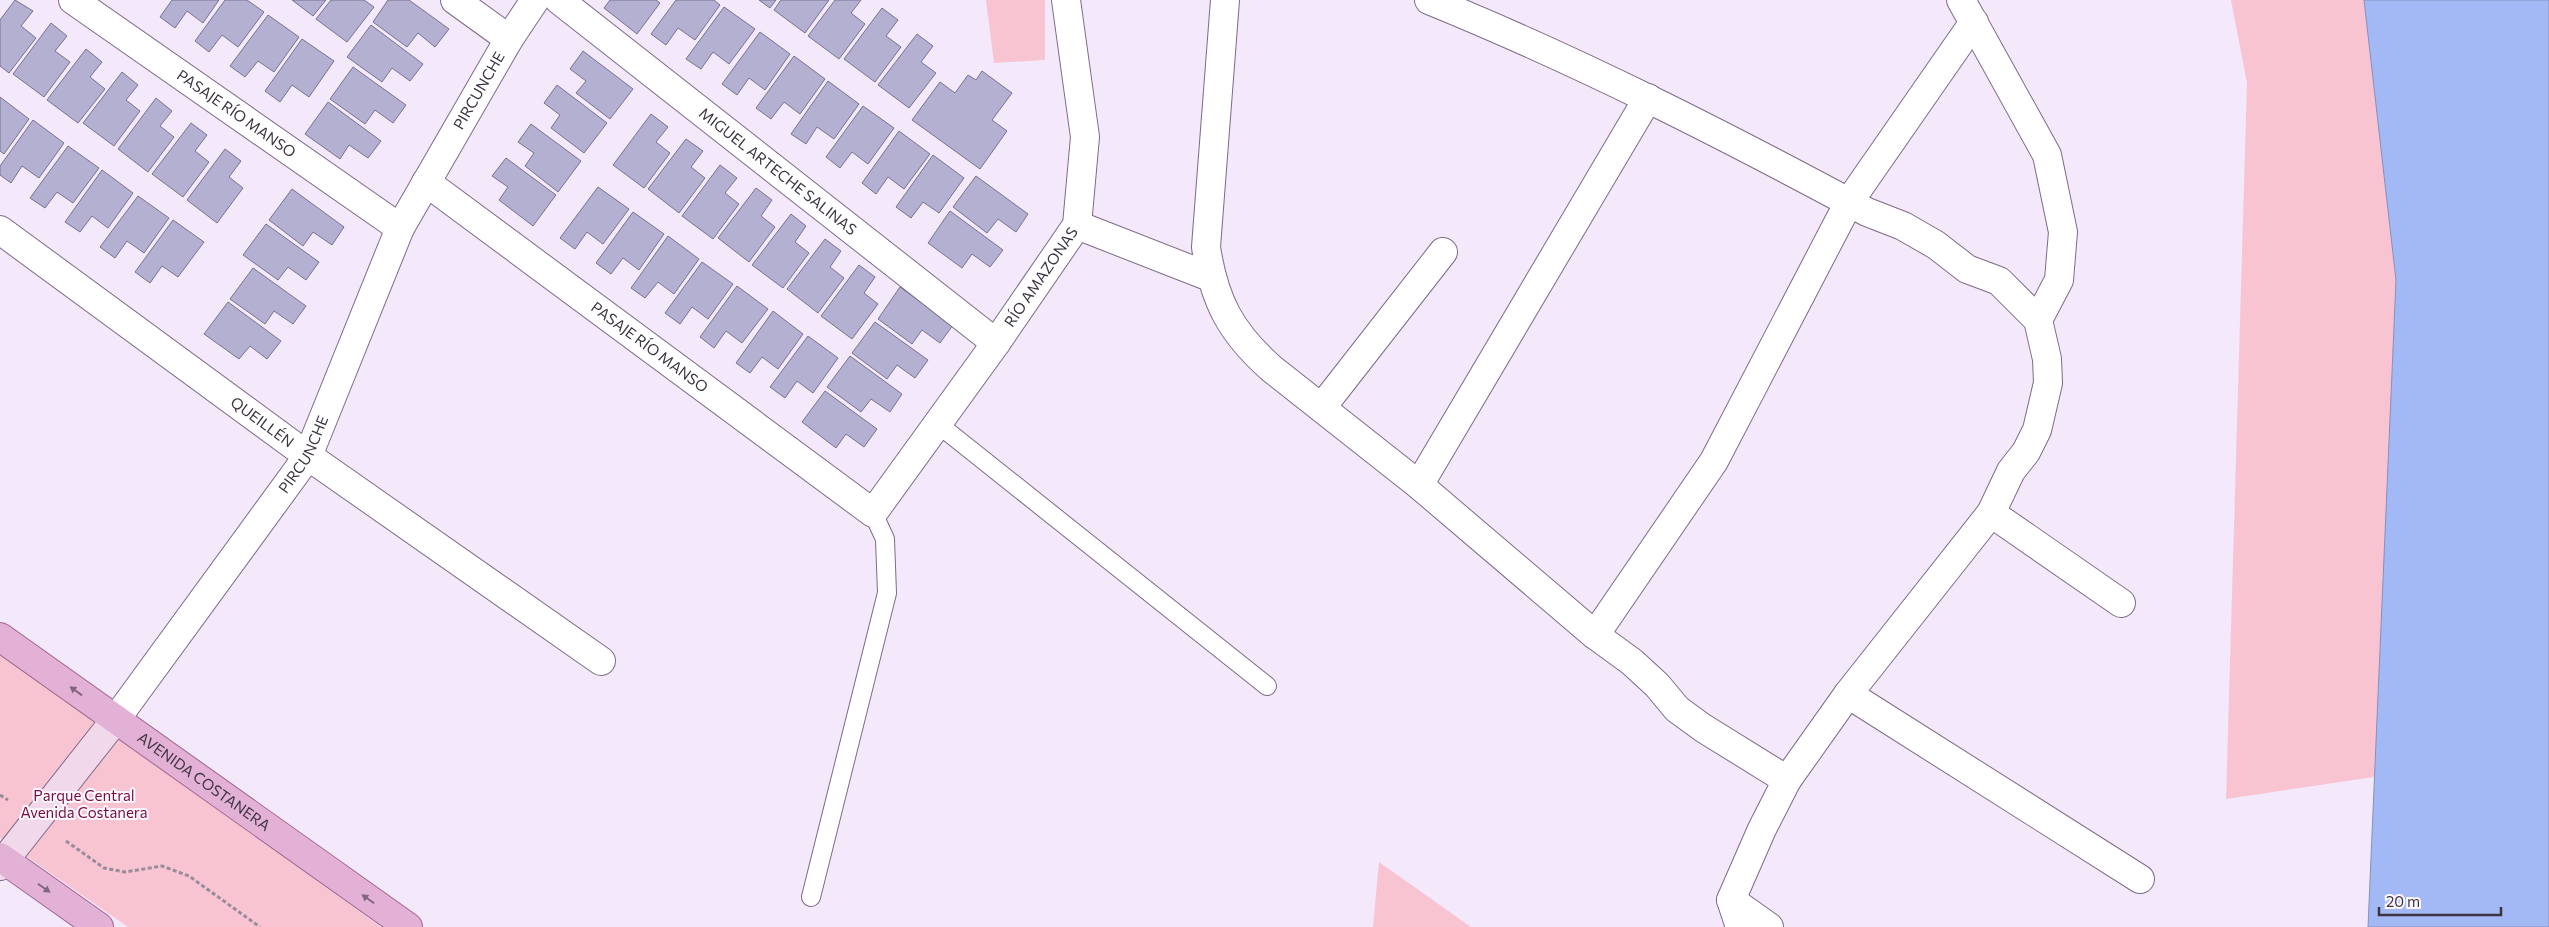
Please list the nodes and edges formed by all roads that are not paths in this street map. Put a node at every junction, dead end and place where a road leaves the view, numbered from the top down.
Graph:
1 (73, 0) edge
2 (455, 0) edge
3 (535, 0) edge
4 (559, 0) edge
5 (1066, 0) edge
6 (1225, 0) edge
7 (1429, 0) edge
8 (1967, 11) edge
9 (509, 39) junction
10 (1648, 98) junction
11 (426, 182) junction
12 (1849, 202) junction
13 (1077, 224) junction
14 (400, 228) junction
15 (0, 230) edge
16 (1444, 252) dead end
17 (1210, 277) junction
18 (2038, 320) junction
19 (996, 343) junction
20 (1322, 407) junction
21 (938, 424) junction
22 (308, 456) junction
23 (1418, 485) junction
24 (873, 513) junction
25 (1991, 514) junction
26 (2121, 603) dead end
27 (1595, 635) junction
28 (0, 636) edge
29 (601, 661) dead end
30 (1267, 686) dead end
31 (1848, 694) junction
32 (116, 719) junction
33 (1787, 780) junction
34 (2, 861) edge
35 (2140, 879) dead end
36 (811, 897) dead end
37 (1731, 900) junction
38 (98, 927) edge
39 (408, 927) edge
40 (1740, 927) edge
41 (1769, 927) edge

1 - 14 street, PASAJE RÍO MANSO
2 - 9 street
3 - 9 street, PIRCUNCHE
4 - 19 street, MIGUEL ARTECHE SALINAS
5 - 13 street, RÍO AMAZONAS
6 - 17 street
7 - 10 street
8 - 12 street
8 - 18 street
9 - 11 street, PIRCUNCHE
10 - 12 street
10 - 23 street
11 - 14 street, PIRCUNCHE
11 - 24 street, PASAJE RÍO MANSO
12 - 18 street
12 - 27 street
13 - 17 street
13 - 19 street, RÍO AMAZONAS
14 - 22 street, PIRCUNCHE
15 - 22 street, QUEILLÉN
16 - 20 street
17 - 20 street
18 - 25 street
19 - 21 street, RÍO AMAZONAS
20 - 23 street
21 - 24 street, RÍO AMAZONAS
21 - 30 lane
22 - 29 street, QUEILLÉN
22 - 32 street, PIRCUNCHE
23 - 27 street
24 - 36 lane
25 - 26 street
25 - 31 street
27 - 33 street
32 -> 28 main road, AVENIDA COSTANERA
31 - 33 street
31 - 35 street
32 - 34 street, PIRCUNCHE
39 -> 32 main road, AVENIDA COSTANERA
33 - 37 street
34 -> 38 main road
37 - 40 street
37 - 41 street

